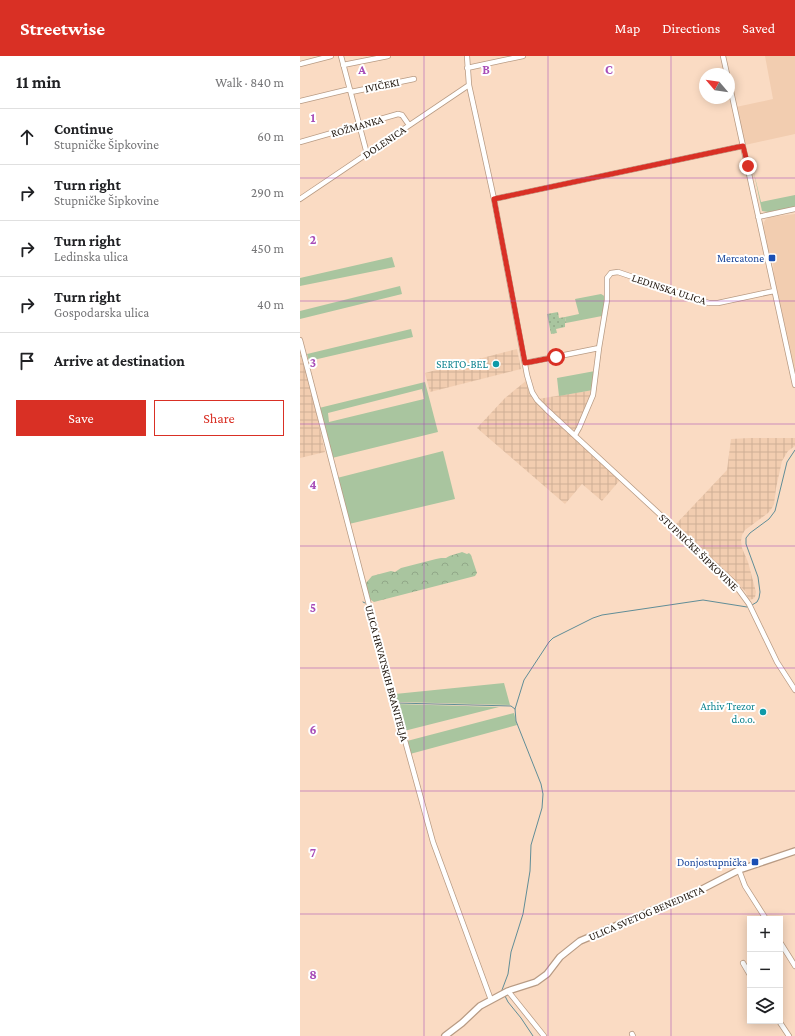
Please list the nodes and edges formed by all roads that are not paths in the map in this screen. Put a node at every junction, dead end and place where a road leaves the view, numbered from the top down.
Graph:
1 (331, 56) edge
2 (341, 56) edge
3 (388, 56) edge
4 (467, 56) edge
5 (523, 56) edge
6 (724, 56) edge
7 (300, 64) edge
8 (343, 65) junction
9 (467, 68) junction
10 (726, 68) edge
11 (414, 79) dead end
12 (469, 85) junction
13 (350, 90) junction
14 (300, 101) edge
15 (734, 104) edge
16 (360, 125) junction
17 (409, 125) junction
18 (300, 142) edge
19 (743, 146) junction
20 (367, 154) junction
21 (300, 199) edge
22 (494, 199) junction
23 (795, 209) edge
24 (758, 217) junction
25 (774, 291) junction
26 (300, 340) edge
27 (599, 348) junction
28 (525, 363) junction
29 (795, 385) edge
30 (575, 435) junction
31 (795, 690) edge
32 (795, 851) edge
33 (739, 870) junction
34 (764, 916) edge
35 (783, 947) edge
36 (743, 963) dead end
37 (795, 966) edge
38 (747, 970) edge
39 (508, 992) junction
40 (491, 1000) junction
41 (781, 1024) edge
42 (445, 1036) edge
43 (544, 1036) edge
44 (789, 1036) edge

1 - 7 street
2 - 8 street, IVIČEKI
3 - 8 street
4 - 9 street, STUPNIČKE ŠIPKOVINE
5 - 9 street
6 - 10 street
8 - 13 street, IVIČEKI
9 - 12 street, STUPNIČKE ŠIPKOVINE
11 - 13 street, IVIČEKI
12 - 17 street, DOLENICA
12 - 22 street, STUPNIČKE ŠIPKOVINE
13 - 14 street, IVIČEKI
13 - 16 street, IVIČEKI
15 - 19 street
16 - 17 street, ROŽMANKA
16 - 18 street, ROŽMANKA
16 - 20 street, IVIČEKI
17 - 20 street, DOLENICA
19 - 22 street
19 - 24 street
20 - 21 street, DOLENICA
22 - 28 street, STUPNIČKE ŠIPKOVINE
23 - 24 street
24 - 25 street
25 - 27 street, LEDINSKA ULICA
25 - 29 street
26 - 40 street, ULICA HRVATSKIH BRANITELJA
27 - 28 street
27 - 30 street
28 - 30 street, STUPNIČKE ŠIPKOVINE
30 - 31 street, STUPNIČKE ŠIPKOVINE
32 - 33 main road, ULICA SVETOG BENEDIKTA
33 - 34 street
33 - 39 main road, ULICA SVETOG BENEDIKTA
35 - 37 street
36 - 38 street
39 - 40 main road, ULICA SVETOG BENEDIKTA
39 - 43 street
40 - 42 main road
41 - 44 street

